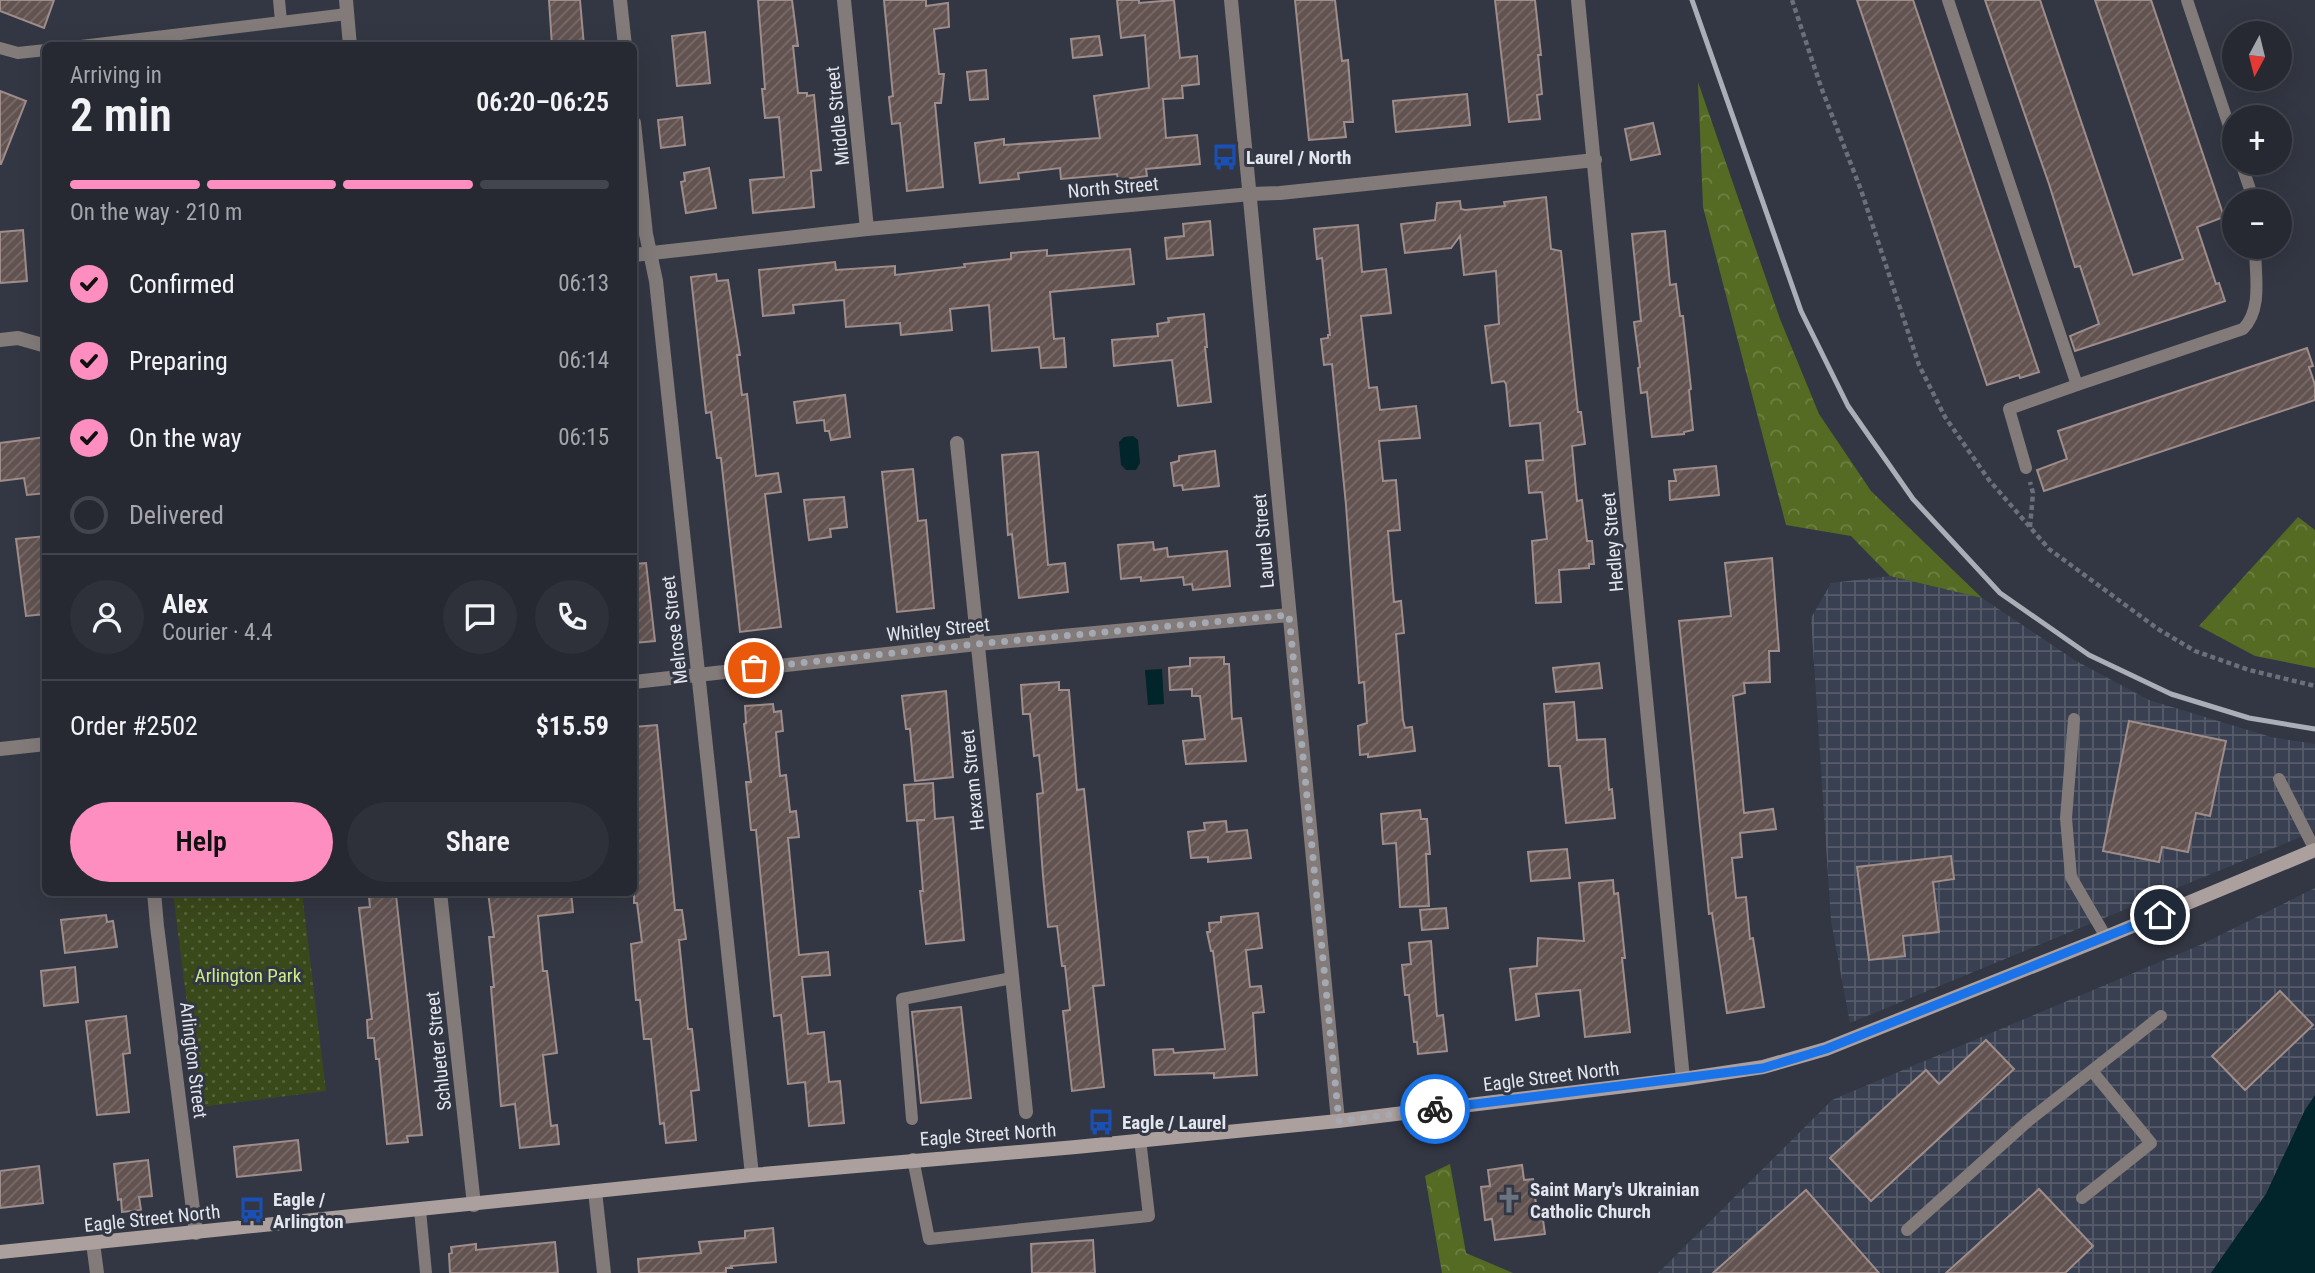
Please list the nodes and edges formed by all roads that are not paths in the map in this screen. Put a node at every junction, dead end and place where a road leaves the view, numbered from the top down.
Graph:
1 (279, 0) edge
2 (620, 0) edge
3 (844, 0) edge
4 (1231, 0) edge
5 (1578, 0) edge
6 (1948, 0) edge
7 (2187, 0) edge
8 (346, 7) edge
9 (281, 21) junction
10 (113, 42) edge
11 (350, 42) edge
12 (625, 42) edge
13 (0, 48) edge
14 (42, 50) edge
15 (2222, 105) edge
16 (637, 147) edge
17 (1595, 160) junction
18 (1251, 194) junction
19 (867, 229) junction
20 (650, 253) junction
21 (637, 255) edge
22 (2255, 259) edge
23 (0, 340) edge
24 (42, 345) edge
25 (2077, 385) junction
26 (957, 443) dead end
27 (2026, 468) road end
28 (1289, 615) junction
29 (977, 644) junction
30 (699, 675) junction
31 (637, 682) edge
32 (2074, 719) dead end
33 (42, 744) edge
34 (0, 748) edge
35 (2279, 779) dead end
36 (2315, 850) edge
37 (155, 896) edge
38 (440, 896) edge
39 (2106, 937) junction
40 (1012, 978) junction
41 (2161, 1016) dead end
42 (2092, 1071) junction
43 (1683, 1079) junction
44 (1026, 1112) dead end
45 (912, 1119) dead end
46 (1339, 1121) junction
47 (1140, 1139) junction
48 (913, 1159) junction
49 (752, 1175) junction
50 (595, 1191) junction
51 (2082, 1198) dead end
52 (474, 1205) junction
53 (421, 1210) junction
54 (1907, 1230) dead end
55 (196, 1233) junction
56 (93, 1243) junction
57 (0, 1252) edge
58 (97, 1273) edge
59 (426, 1273) edge
60 (604, 1273) edge

1 - 9 lane
2 - 12 street
3 - 19 street, Middle Street
4 - 18 street, Laurel Street
5 - 17 street, Hedley Street
6 - 25 lane
7 - 15 lane
8 - 9 lane
8 - 11 street
9 - 10 lane
13 - 14 lane
16 - 20 street, Melrose Street
17 - 18 street, North Street
17 - 43 street, Hedley Street
18 - 19 street, North Street
18 - 28 street, Laurel Street
19 - 20 street, North Street
20 - 21 street, North Street
20 - 30 street, Melrose Street
22 - 25 lane
23 - 24 street
25 - 27 lane
26 - 29 street, Hexam Street
28 - 29 street, Whitley Street
28 - 46 street, Laurel Street
29 - 30 street, Whitley Street
29 - 40 street, Hexam Street
30 - 31 street, Whitley Street
30 - 49 street, Melrose Street
32 - 39 lane
33 - 34 street
35 - 36 lane
36 - 39 main road, Eagle Street North
37 - 55 street, Arlington Street
38 - 52 street, Schlueter Street
39 - 43 main road, Eagle Street North
40 - 44 street, Hexam Street
40 - 45 lane
41 - 42 lane
42 - 51 lane
42 - 54 lane
43 - 46 main road, Eagle Street North
46 - 47 main road, Eagle Street North
47 - 48 main road, Eagle Street North
47 - 48 lane
48 - 49 main road, Eagle Street North
49 - 50 main road, Eagle Street North
50 - 52 main road, Eagle Street North
50 - 60 street
52 - 53 main road, Eagle Street North
53 - 55 main road, Eagle Street North
53 - 59 lane
55 - 56 main road, Eagle Street North
56 - 57 main road, Eagle Street North
56 - 58 street

